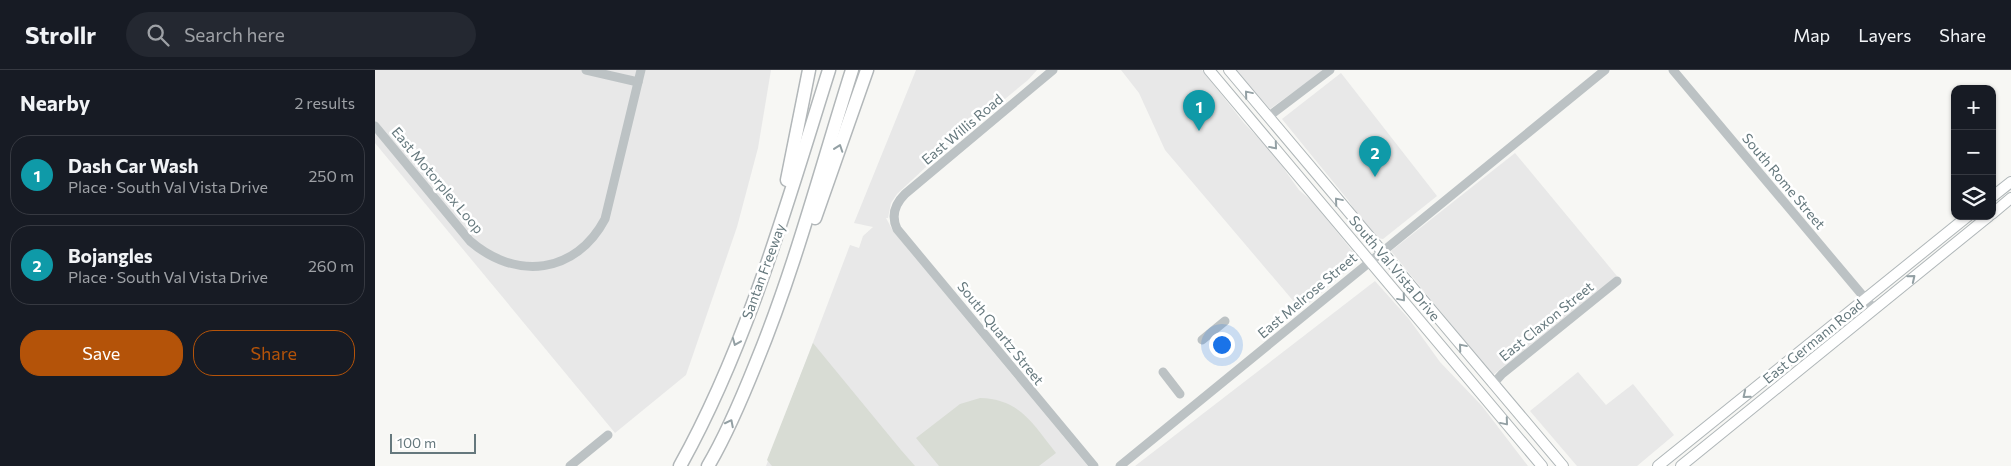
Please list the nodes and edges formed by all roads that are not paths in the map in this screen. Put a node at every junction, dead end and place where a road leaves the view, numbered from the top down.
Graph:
1 (587, 70) edge
2 (641, 70) edge
3 (809, 70) edge
4 (829, 70) edge
5 (852, 70) edge
6 (867, 70) edge
7 (1053, 70) edge
8 (1209, 70) edge
9 (1229, 70) edge
10 (1331, 70) edge
11 (1605, 70) edge
12 (1673, 70) edge
13 (638, 82) junction
14 (1268, 117) junction
15 (375, 126) edge
16 (1257, 127) junction
17 (2011, 182) edge
18 (1996, 194) edge
19 (2011, 198) edge
20 (1996, 211) edge
21 (894, 215) joint
22 (1963, 220) edge
23 (1984, 220) edge
24 (773, 248) junction
25 (1381, 252) junction
26 (1371, 260) junction
27 (1617, 281) dead end
28 (783, 291) junction
29 (1866, 299) junction
30 (1874, 309) junction
31 (1225, 321) dead end
32 (1202, 340) dead end
33 (1163, 372) dead end
34 (1493, 384) junction
35 (1180, 394) dead end
36 (1482, 394) junction
37 (608, 435) dead end
38 (570, 466) edge
39 (680, 466) edge
40 (708, 466) edge
41 (1094, 466) edge
42 (1121, 466) edge
43 (1542, 466) edge
44 (1563, 466) edge
45 (1657, 466) edge
46 (1681, 466) edge

1 - 13 street
2 - 13 street, East Motorplex Loop
3 - 24 highway
4 - 24 highway, Santan Freeway
5 - 28 highway, Santan Freeway
28 -> 6 highway
7 - 21 street, East Willis Road
8 - 16 main road, South Val Vista Drive
14 -> 9 main road, South Val Vista Drive
10 - 14 street
11 - 25 street, East Melrose Street
12 - 29 street, South Rome Street
13 - 15 street, East Motorplex Loop
14 - 16 main road
25 -> 14 main road, South Val Vista Drive
16 -> 26 main road, South Val Vista Drive
17 - 18 main road
19 - 20 main road
21 - 41 street, South Quartz Street
22 - 29 main road, East Germann Road
30 -> 23 main road, East Germann Road
24 -> 39 highway, Santan Freeway
25 - 26 street, East Melrose Street
34 -> 25 main road, South Val Vista Drive
26 -> 36 main road, South Val Vista Drive
26 - 42 street, East Melrose Street
27 - 34 street, East Claxon Street
40 -> 28 highway, Santan Freeway
29 - 30 street, South Rome Street
29 -> 45 main road, East Germann Road
30 - 46 main road, East Germann Road
31 - 32 street
33 - 35 street
34 - 36 main road
34 - 44 main road, South Val Vista Drive
36 -> 43 main road, South Val Vista Drive
37 - 38 street

